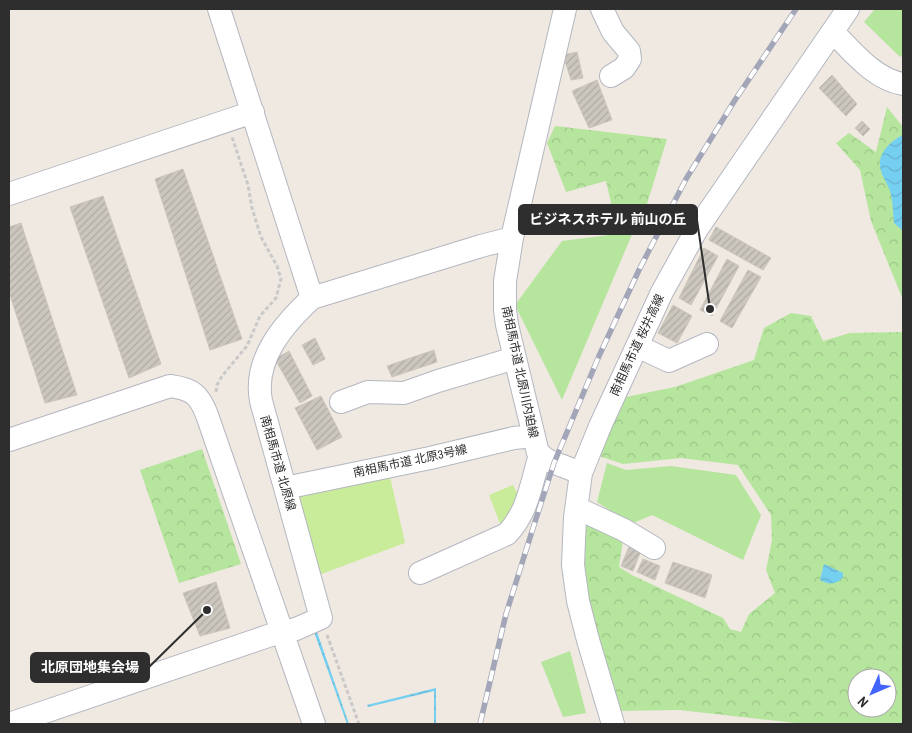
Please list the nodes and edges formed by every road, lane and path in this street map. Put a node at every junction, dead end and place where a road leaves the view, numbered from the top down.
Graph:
1 (219, 9) edge
2 (565, 9) edge
3 (602, 9) edge
4 (848, 9) edge
5 (833, 32) junction
6 (611, 76) dead end
7 (903, 84) edge
8 (253, 112) junction
9 (228, 120) junction
10 (9, 194) edge
11 (512, 238) junction
12 (312, 298) junction
13 (707, 344) dead end
14 (636, 346) junction
15 (515, 358) junction
16 (216, 394) dead end
17 (341, 402) dead end
18 (9, 440) edge
19 (537, 446) junction
20 (581, 473) junction
21 (285, 488) junction
22 (577, 508) junction
23 (654, 548) dead end
24 (420, 573) dead end
25 (321, 618) junction
26 (283, 633) junction
27 (9, 724) edge
28 (314, 724) edge
29 (359, 724) edge
30 (613, 724) edge

1 - 8 street
2 - 11 street, 南相馬市道 北原川内廹線
3 - 6 street
4 - 5 street, 南相馬市道 桜井高線
5 - 7 street
5 - 14 street, 南相馬市道 桜井高線
8 - 9 street
8 - 12 street
9 - 10 street
9 - 16 path
11 - 12 street
11 - 15 street, 南相馬市道 北原川内廹線
12 - 21 street, 南相馬市道 北原線
13 - 14 street
14 - 20 street, 南相馬市道 桜井高線
15 - 17 street
15 - 19 street, 南相馬市道 北原川内廹線
18 - 26 street
19 - 20 street, 南相馬市道 北原川内廹線
19 - 21 street, 南相馬市道 北原3号線
19 - 24 street
20 - 22 street, 南相馬市道 桜井高線
21 - 25 street, 南相馬市道 北原線
22 - 23 street
22 - 30 street, 南相馬市道 桜井高線
25 - 26 street
25 - 29 path
26 - 27 street
26 - 28 street

